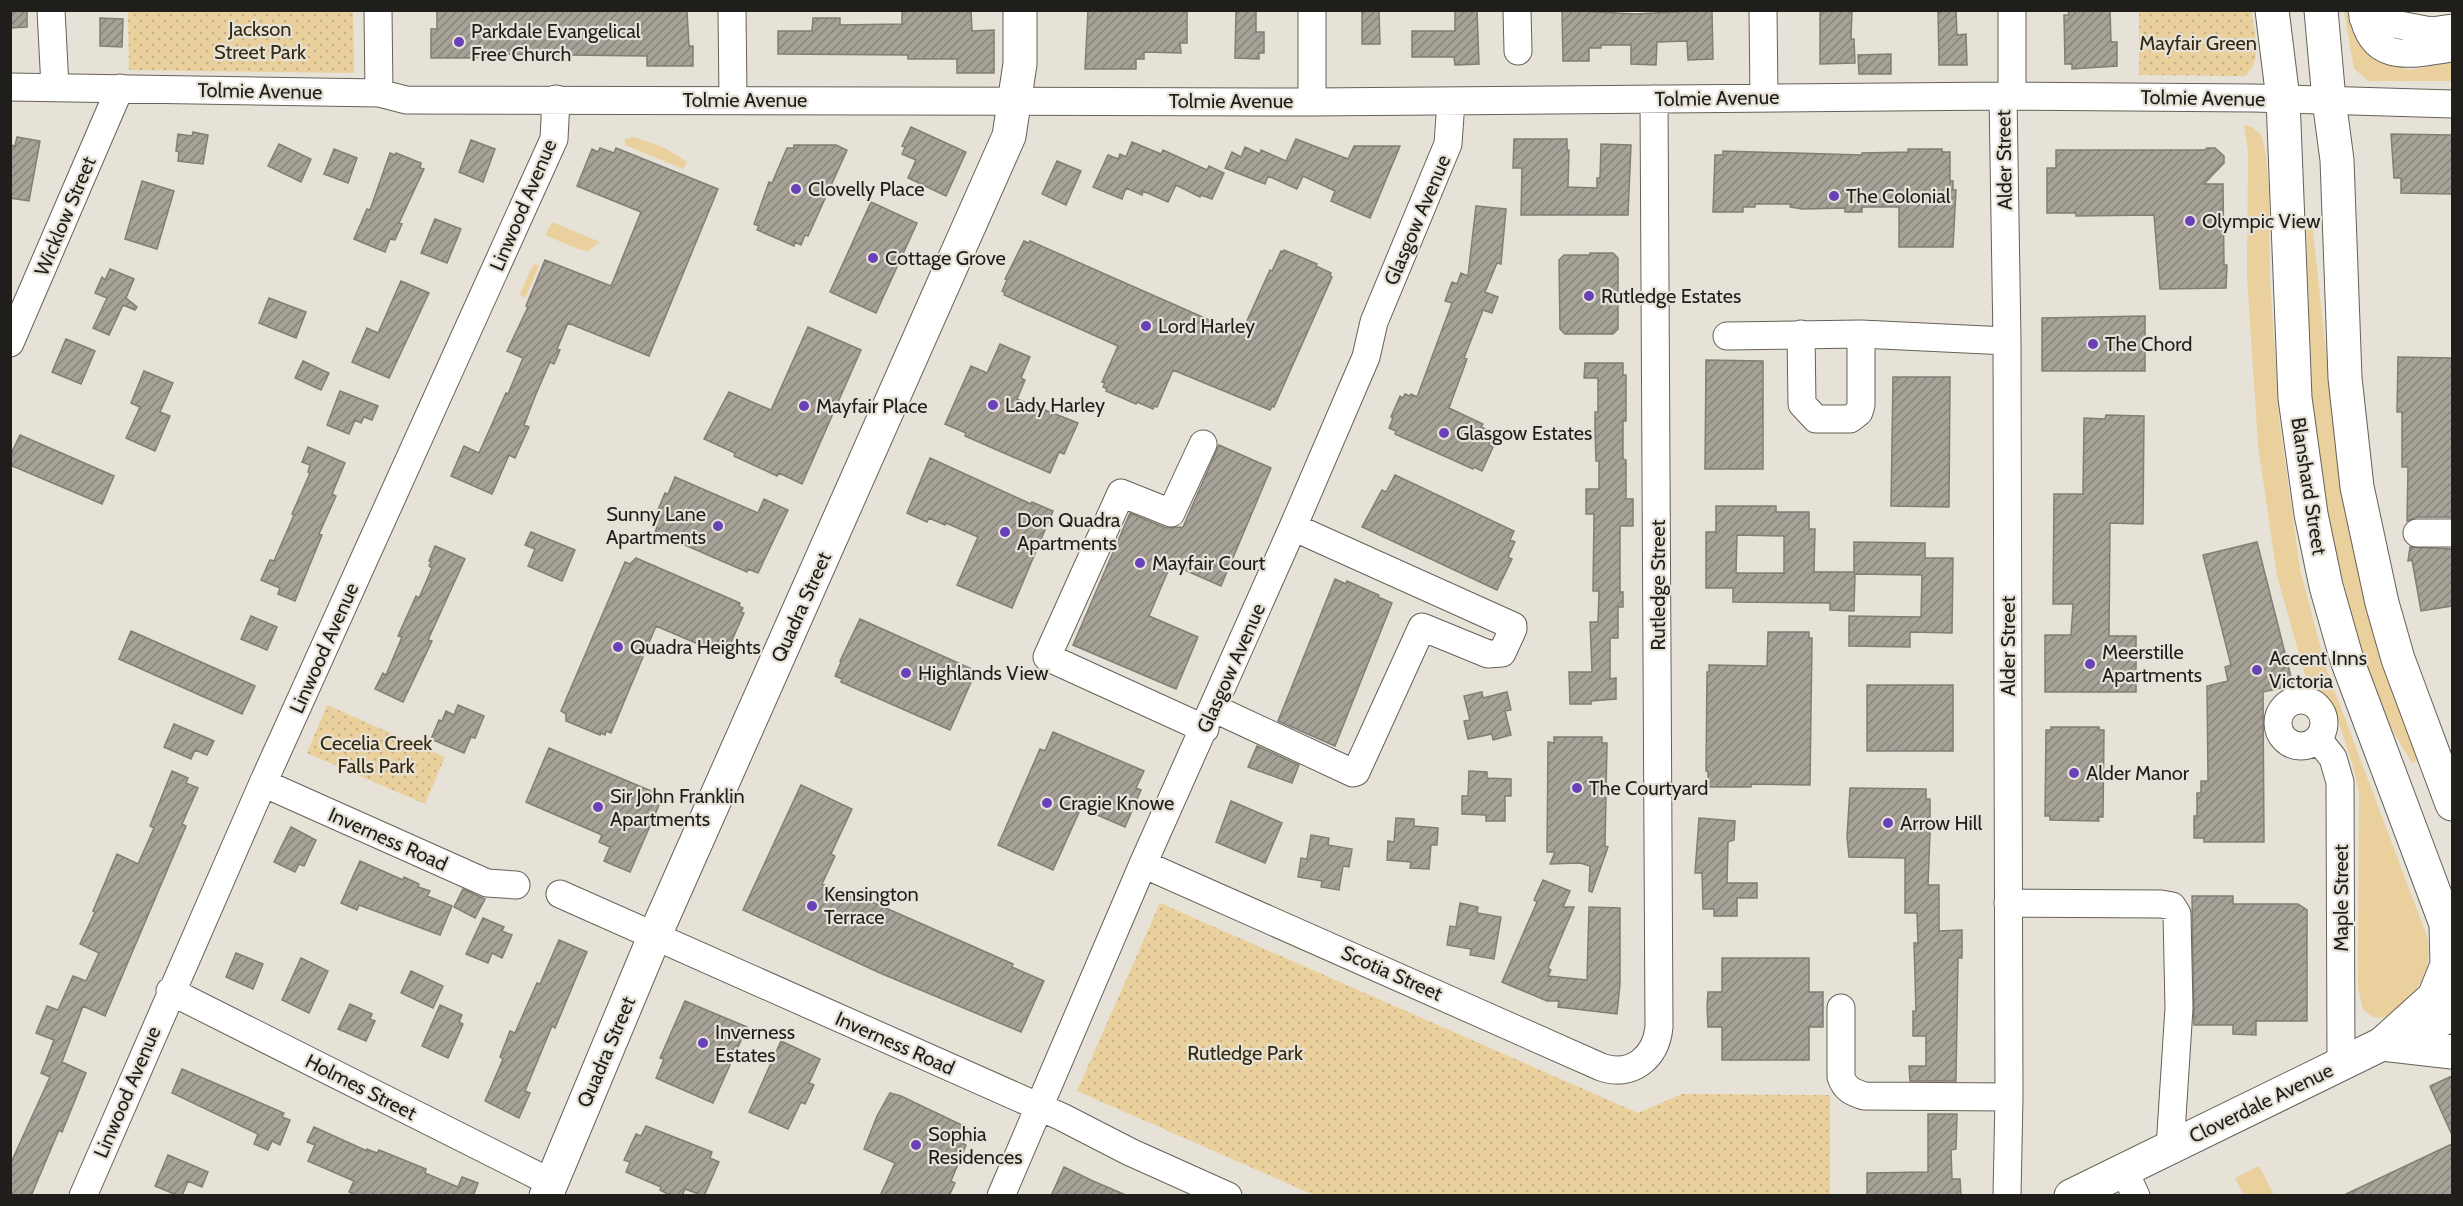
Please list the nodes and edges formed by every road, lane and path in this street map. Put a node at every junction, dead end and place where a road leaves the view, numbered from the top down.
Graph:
1 (51, 10) edge
2 (378, 10) edge
3 (732, 10) edge
4 (1020, 10) edge
5 (1312, 10) edge
6 (1517, 10) edge
7 (1763, 10) edge
8 (2012, 10) edge
9 (2272, 10) edge
10 (2321, 10) edge
11 (2362, 14) edge
12 (2452, 28) edge
13 (2452, 48) edge
14 (1518, 51) dead end
15 (10, 87) edge
16 (55, 87) junction
17 (120, 88) junction
18 (379, 93) junction
19 (2008, 96) junction
20 (1764, 98) junction
21 (556, 99) junction
22 (733, 99) junction
23 (1654, 99) junction
24 (2283, 99) junction
25 (1016, 100) junction
26 (2329, 100) junction
27 (1451, 101) junction
28 (1312, 102) junction
29 (2452, 104) edge
30 (1801, 334) junction
31 (1861, 334) junction
32 (1727, 336) dead end
33 (2007, 341) junction
34 (10, 343) edge
35 (1203, 444) dead end
36 (1293, 528) junction
37 (2417, 533) dead end
38 (2452, 533) edge
39 (1209, 718) junction
40 (2318, 739) dead end
41 (263, 783) junction
42 (2452, 804) edge
43 (1143, 864) junction
44 (516, 885) dead end
45 (560, 894) dead end
46 (2008, 903) junction
47 (2449, 932) edge
48 (655, 935) junction
49 (170, 992) junction
50 (1841, 1008) dead end
51 (2452, 1015) edge
52 (2382, 1044) junction
53 (2452, 1052) edge
54 (1641, 1064) joint
55 (2341, 1064) junction
56 (2009, 1097) junction
57 (1040, 1108) junction
58 (2170, 1148) junction
59 (2130, 1183) edge
60 (549, 1189) edge
61 (83, 1196) edge
62 (1001, 1196) edge
63 (1228, 1196) edge
64 (2007, 1196) edge
65 (2071, 1196) edge

1 - 16 street
2 - 18 street
3 - 22 street
4 - 25 main road, Quadra Street
5 - 28 street
6 - 14 street
7 - 20 street
8 - 19 street, Alder Street
9 - 24 main road, Blanshard Street
10 - 26 main road
11 - 12 street
11 - 13 street
15 - 16 street, Tolmie Avenue
16 - 17 street, Tolmie Avenue
17 - 18 street, Tolmie Avenue
17 - 34 street, Wicklow Street
18 - 21 street, Tolmie Avenue
19 - 20 street, Tolmie Avenue
19 - 24 street, Tolmie Avenue
19 - 33 street, Alder Street
20 - 23 street, Tolmie Avenue
21 - 22 street, Tolmie Avenue
21 - 41 street, Linwood Avenue
22 - 25 street, Tolmie Avenue
23 - 27 street, Tolmie Avenue
23 - 54 street, Rutledge Street
24 - 26 street, Tolmie Avenue
24 - 47 main road, Blanshard Street
25 - 28 street, Tolmie Avenue
25 - 48 main road, Quadra Street
26 - 29 street, Tolmie Avenue
26 - 42 main road
27 - 28 street, Tolmie Avenue
27 - 36 street, Glasgow Avenue
30 - 31 street
30 - 31 street
30 - 32 street
31 - 33 street
33 - 46 street, Alder Street
35 - 39 street
36 - 39 street, Glasgow Avenue
36 - 39 street
37 - 38 street
39 - 43 street, Glasgow Avenue
40 - 55 street, Maple Street
41 - 44 street, Inverness Road
41 - 49 street, Linwood Avenue
43 - 54 street, Scotia Street
43 - 57 street, Glasgow Avenue
45 - 48 street, Inverness Road
46 - 56 street, Alder Street
46 - 58 street
47 - 52 main road, Blanshard Street
48 - 57 street, Inverness Road
48 - 60 main road, Quadra Street
49 - 60 street, Holmes Street
49 - 61 street, Linwood Avenue
50 - 56 street
51 - 52 main road, Cloverdale Avenue
52 - 53 main road
52 - 55 main road, Cloverdale Avenue
55 - 58 main road, Cloverdale Avenue
56 - 64 street, Alder Street
57 - 62 street, Glasgow Avenue
57 - 63 street, Inverness Road
58 - 59 main road, Cloverdale Avenue
59 - 65 main road, Cloverdale Avenue

